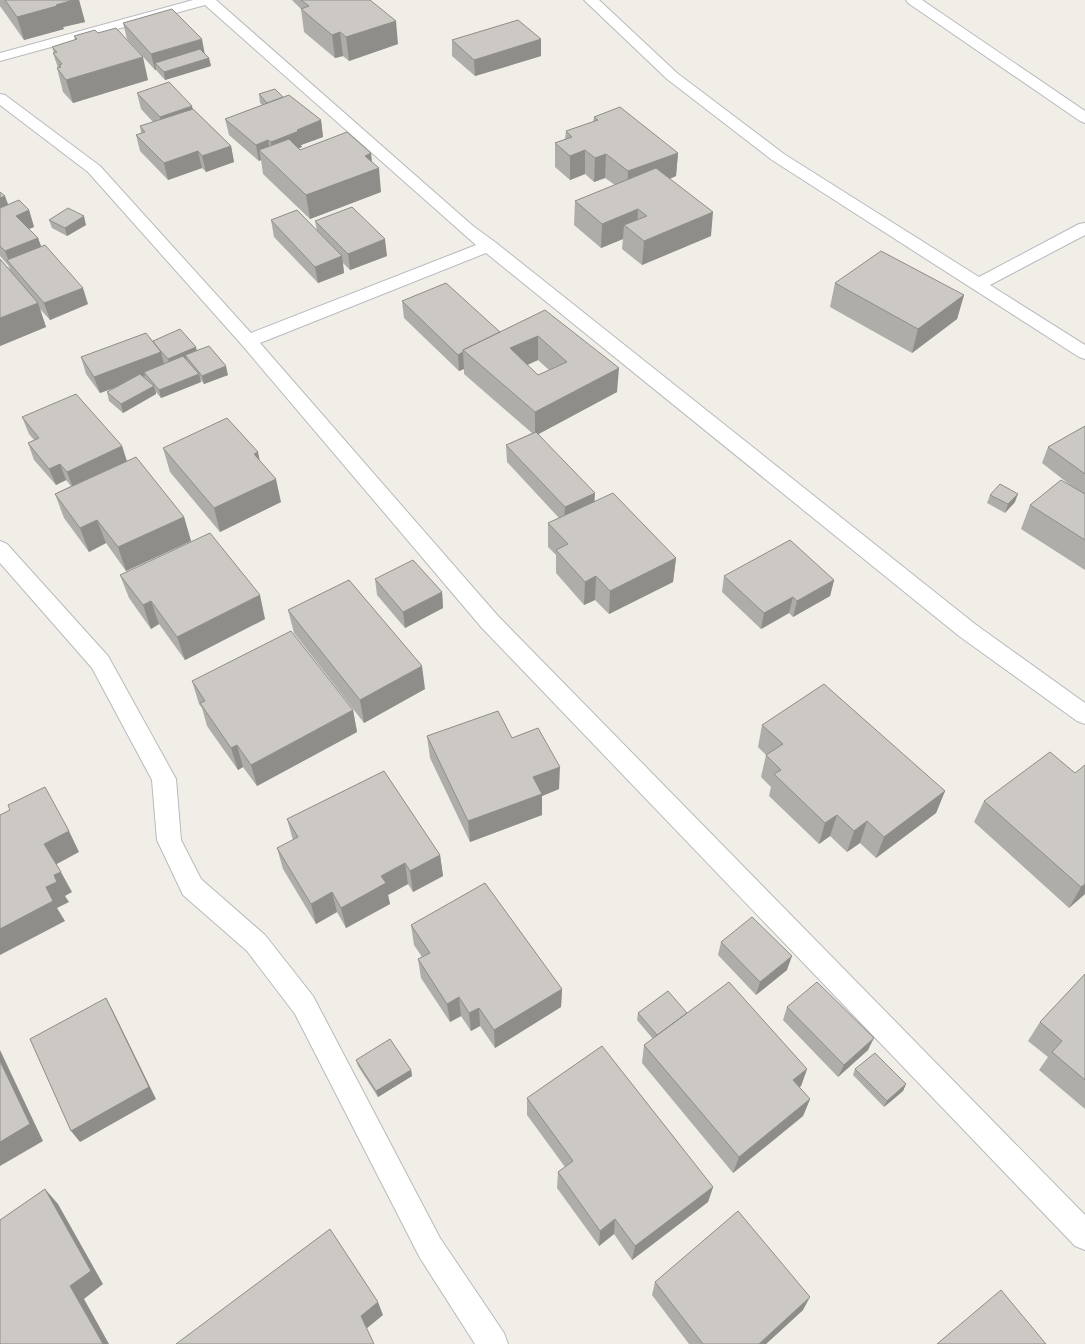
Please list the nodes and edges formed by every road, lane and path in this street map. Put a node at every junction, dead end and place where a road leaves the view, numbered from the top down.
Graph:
1 (591, 0) edge
2 (913, 0) edge
3 (0, 57) edge
4 (0, 98) edge
5 (1085, 118) edge
6 (1085, 228) edge
7 (489, 246) junction
8 (979, 284) junction
9 (248, 341) junction
10 (1085, 353) edge
11 (0, 549) edge
12 (1085, 715) edge
13 (1085, 1236) edge
14 (493, 1344) edge

1 - 8 street
2 - 5 street
3 - 7 street
4 - 9 street
6 - 8 street
7 - 9 street
7 - 12 street
8 - 10 street
9 - 13 street
11 - 14 street

